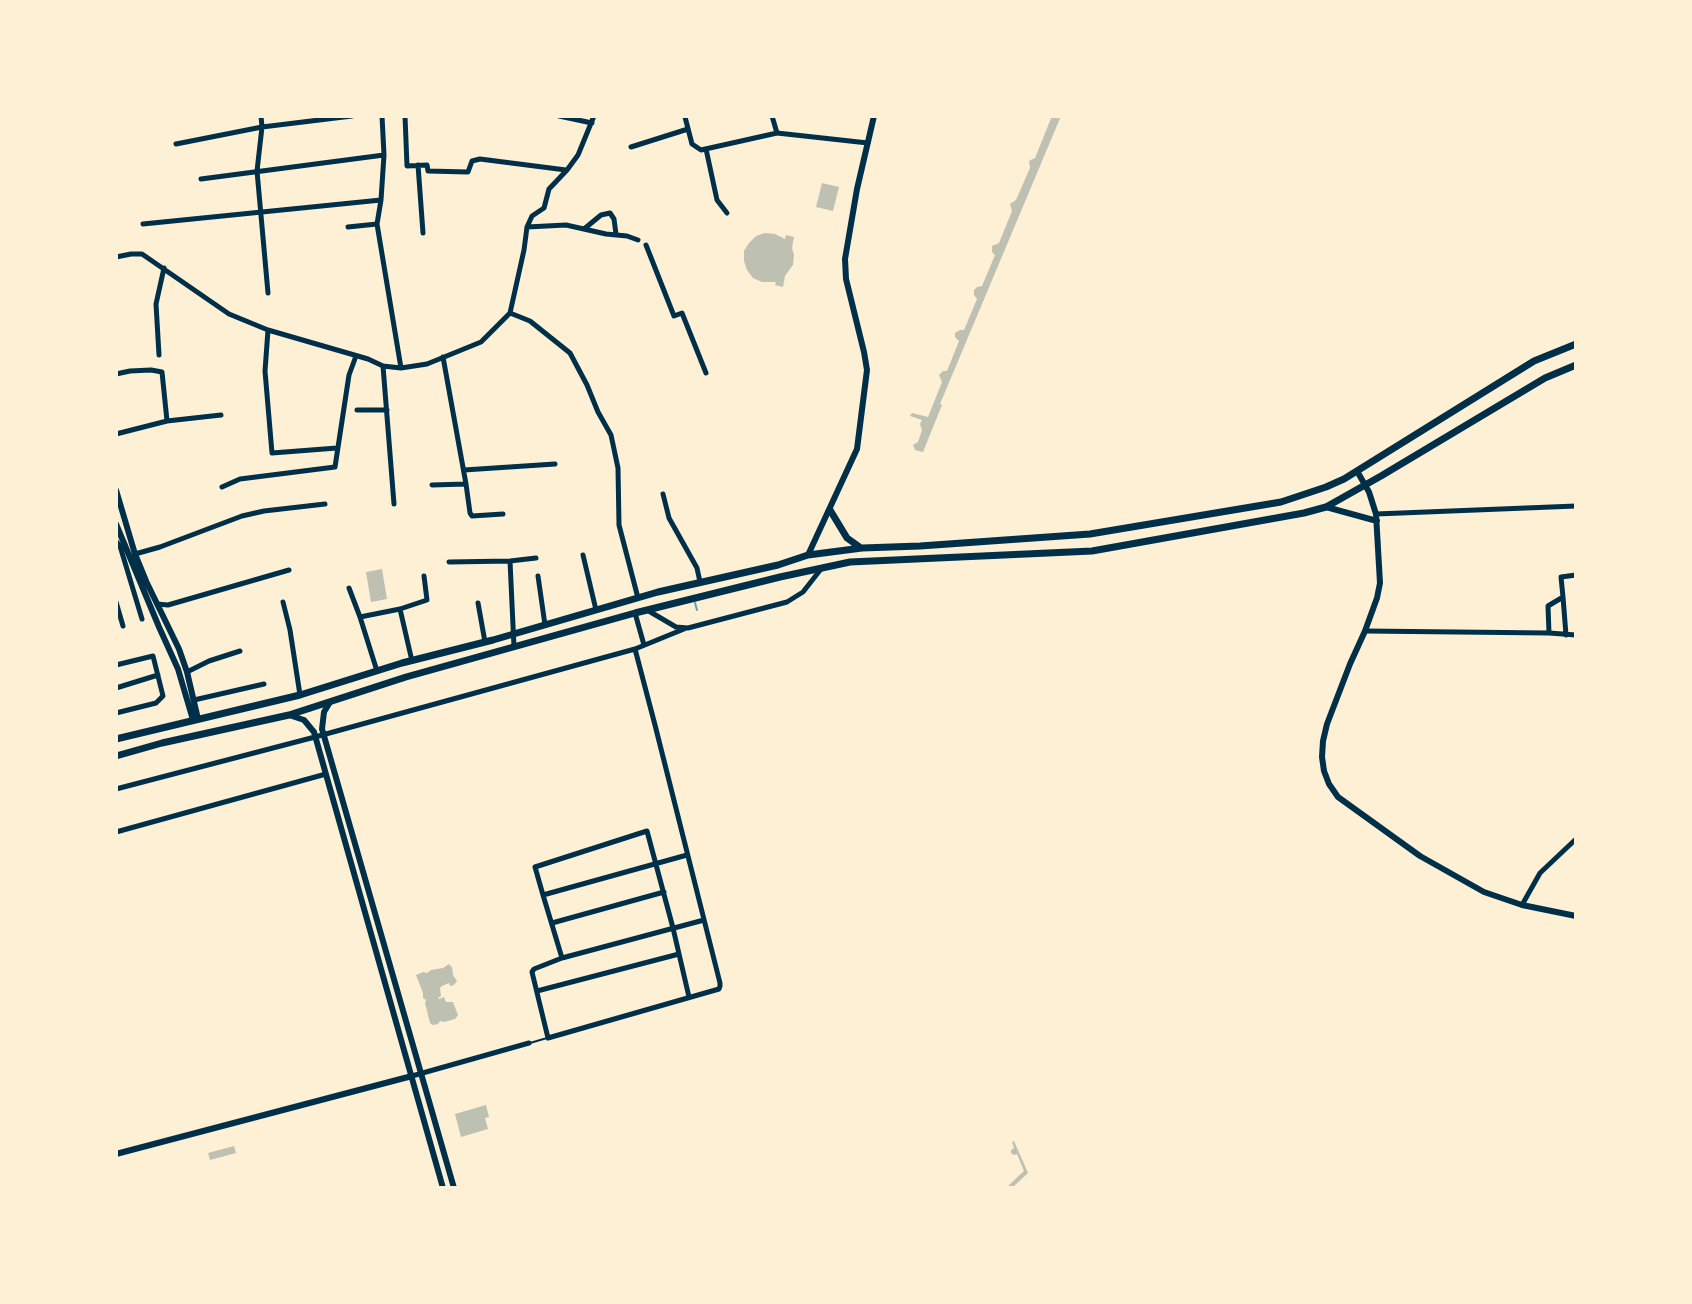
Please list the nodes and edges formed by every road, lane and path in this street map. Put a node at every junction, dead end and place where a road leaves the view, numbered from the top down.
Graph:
1 (261, 116) edge
2 (352, 116) edge
3 (382, 116) edge
4 (405, 116) edge
5 (559, 116) edge
6 (772, 116) edge
7 (874, 116) edge
8 (685, 117) edge
9 (593, 120) edge
10 (262, 127) junction
11 (688, 129) junction
12 (777, 133) junction
13 (869, 143) junction
14 (176, 144) dead end
15 (631, 147) dead end
16 (706, 149) junction
17 (384, 155) junction
18 (418, 165) junction
19 (567, 170) junction
20 (257, 171) junction
21 (201, 179) dead end
22 (381, 200) junction
23 (260, 212) junction
24 (727, 213) dead end
25 (143, 224) dead end
26 (377, 224) junction
27 (348, 227) dead end
28 (527, 227) junction
29 (584, 229) junction
30 (423, 233) dead end
31 (616, 234) junction
32 (638, 240) dead end
33 (646, 245) dead end
34 (116, 257) edge
35 (164, 268) junction
36 (268, 293) dead end
37 (510, 313) junction
38 (268, 330) junction
39 (1576, 344) edge
40 (159, 355) dead end
41 (356, 356) junction
42 (443, 357) junction
43 (1576, 365) edge
44 (383, 366) junction
45 (401, 368) junction
46 (706, 373) dead end
47 (116, 374) edge
48 (357, 410) dead end
49 (387, 410) junction
50 (221, 415) dead end
51 (167, 421) junction
52 (116, 434) edge
53 (337, 448) junction
54 (555, 464) dead end
55 (464, 470) junction
56 (1357, 471) junction
57 (466, 484) junction
58 (432, 485) dead end
59 (1364, 485) junction
60 (222, 487) dead end
61 (663, 494) dead end
62 (117, 495) edge
63 (325, 504) dead end
64 (394, 504) dead end
65 (1576, 506) edge
66 (1326, 507) junction
67 (830, 510) junction
68 (503, 514) dead end
69 (1376, 518) junction
70 (116, 524) edge
71 (116, 541) edge
72 (862, 548) junction
73 (135, 554) junction
74 (583, 555) dead end
75 (808, 555) junction
76 (536, 558) dead end
77 (510, 561) junction
78 (449, 562) dead end
79 (822, 568) junction
80 (289, 570) dead end
81 (1576, 575) edge
82 (424, 576) dead end
83 (538, 576) dead end
84 (700, 582) junction
85 (349, 588) dead end
86 (1563, 597) junction
87 (638, 598) junction
88 (116, 602) edge
89 (283, 602) dead end
90 (478, 603) dead end
91 (157, 604) junction
92 (400, 609) junction
93 (596, 610) junction
94 (647, 610) junction
95 (635, 613) junction
96 (360, 617) junction
97 (142, 619) dead end
98 (545, 625) junction
99 (123, 626) dead end
100 (684, 629) junction
101 (1365, 631) junction
102 (1549, 633) junction
103 (513, 634) junction
104 (1566, 635) junction
105 (1576, 635) edge
106 (485, 642) junction
107 (644, 645) junction
108 (515, 648) junction
109 (635, 649) junction
110 (240, 651) dead end
111 (412, 661) junction
112 (116, 665) edge
113 (377, 671) junction
114 (187, 672) junction
115 (158, 675) junction
116 (264, 684) dead end
117 (116, 688) edge
118 (300, 695) junction
119 (194, 700) junction
120 (330, 702) junction
121 (116, 713) edge
122 (289, 715) junction
123 (196, 720) junction
124 (324, 734) junction
125 (315, 737) junction
126 (116, 739) edge
127 (116, 756) edge
128 (327, 773) junction
129 (116, 789) edge
130 (352, 829) junction
131 (343, 831) junction
132 (116, 832) edge
133 (1576, 839) edge
134 (687, 855) junction
135 (656, 862) junction
136 (664, 892) junction
137 (543, 895) junction
138 (1522, 905) junction
139 (1576, 916) edge
140 (704, 920) junction
141 (552, 923) junction
142 (673, 928) junction
143 (679, 954) junction
144 (562, 958) junction
145 (537, 991) junction
146 (689, 997) junction
147 (400, 1003) junction
148 (392, 1005) junction
149 (548, 1038) junction
150 (529, 1043) joint
151 (420, 1074) junction
152 (412, 1076) junction
153 (116, 1154) edge
154 (443, 1188) edge
155 (454, 1188) edge

1 - 10 street
2 - 10 street
3 - 17 street
4 - 18 street
5 - 9 street
6 - 12 street
7 - 13 street
8 - 11 street
9 - 19 street
10 - 14 street
10 - 20 street
11 - 15 street
11 - 16 street
12 - 13 street
12 - 16 street
13 - 67 street
16 - 24 street
17 - 20 street
17 - 22 street
18 - 19 street
18 - 30 street
19 - 28 street
20 - 21 street
20 - 23 street
22 - 23 street
22 - 26 street
23 - 25 street
23 - 36 street
26 - 27 street
26 - 45 street
28 - 29 street
28 - 37 street
29 - 31 street
29 - 31 street
31 - 32 street
33 - 46 street
34 - 35 street
35 - 38 street
35 - 40 street
37 - 42 street
37 - 87 street
38 - 41 street
38 - 53 street
39 - 56 main road
41 - 44 street
41 - 53 street
42 - 45 street
42 - 55 street
43 - 59 main road
44 - 45 street
44 - 49 street
47 - 51 street
48 - 49 street
49 - 64 street
50 - 51 street
51 - 52 street
53 - 60 street
54 - 55 street
55 - 57 street
56 - 59 street
56 - 72 main road
57 - 58 street
57 - 68 street
59 - 66 main road
59 - 69 street
61 - 84 street
62 - 73 street
63 - 73 street
65 - 69 street
66 - 69 street
66 - 79 main road
67 - 72 main road
67 - 75 street
69 - 101 street
70 - 123 street
71 - 97 street
72 - 75 main road
73 - 91 street
74 - 93 street
75 - 84 main road
76 - 77 street
77 - 78 street
77 - 103 street
79 - 94 main road
79 - 100 street
80 - 91 street
81 - 86 street
82 - 92 street
83 - 98 street
84 - 87 main road
85 - 96 street
86 - 102 street
86 - 104 street
87 - 93 main road
88 - 99 street
89 - 118 street
90 - 106 street
91 - 114 street
92 - 96 street
92 - 111 street
93 - 98 main road
94 - 95 main road
94 - 100 street
95 - 107 street
95 - 108 main road
96 - 113 street
98 - 103 main road
100 - 107 street
101 - 102 street
101 - 138 street
102 - 104 street
103 - 106 main road
103 - 108 street
104 - 105 street
106 - 111 main road
107 - 109 street
108 - 120 main road
109 - 124 street
109 - 134 street
110 - 114 street
111 - 113 main road
112 - 115 street
113 - 118 main road
114 - 119 street
115 - 117 street
115 - 121 street
116 - 119 street
118 - 123 main road
119 - 123 street
120 - 122 main road
120 - 124 street
122 - 125 street
122 - 127 main road
123 - 126 main road
124 - 125 street
124 - 130 street
125 - 128 street
125 - 129 street
128 - 131 street
128 - 132 street
130 - 131 street
130 - 147 street
131 - 148 street
133 - 138 street
134 - 135 street
134 - 140 street
135 - 136 street
135 - 137 street
135 - 137 street
136 - 141 street
136 - 142 street
137 - 141 street
138 - 139 street
140 - 142 street
140 - 146 street
141 - 144 street
142 - 143 street
142 - 144 street
143 - 145 street
143 - 146 street
144 - 145 street
145 - 149 street
146 - 149 street
147 - 148 street
147 - 151 street
148 - 152 street
149 - 150 lane
150 - 151 street
151 - 152 street
151 - 155 street
152 - 153 street
152 - 154 street

